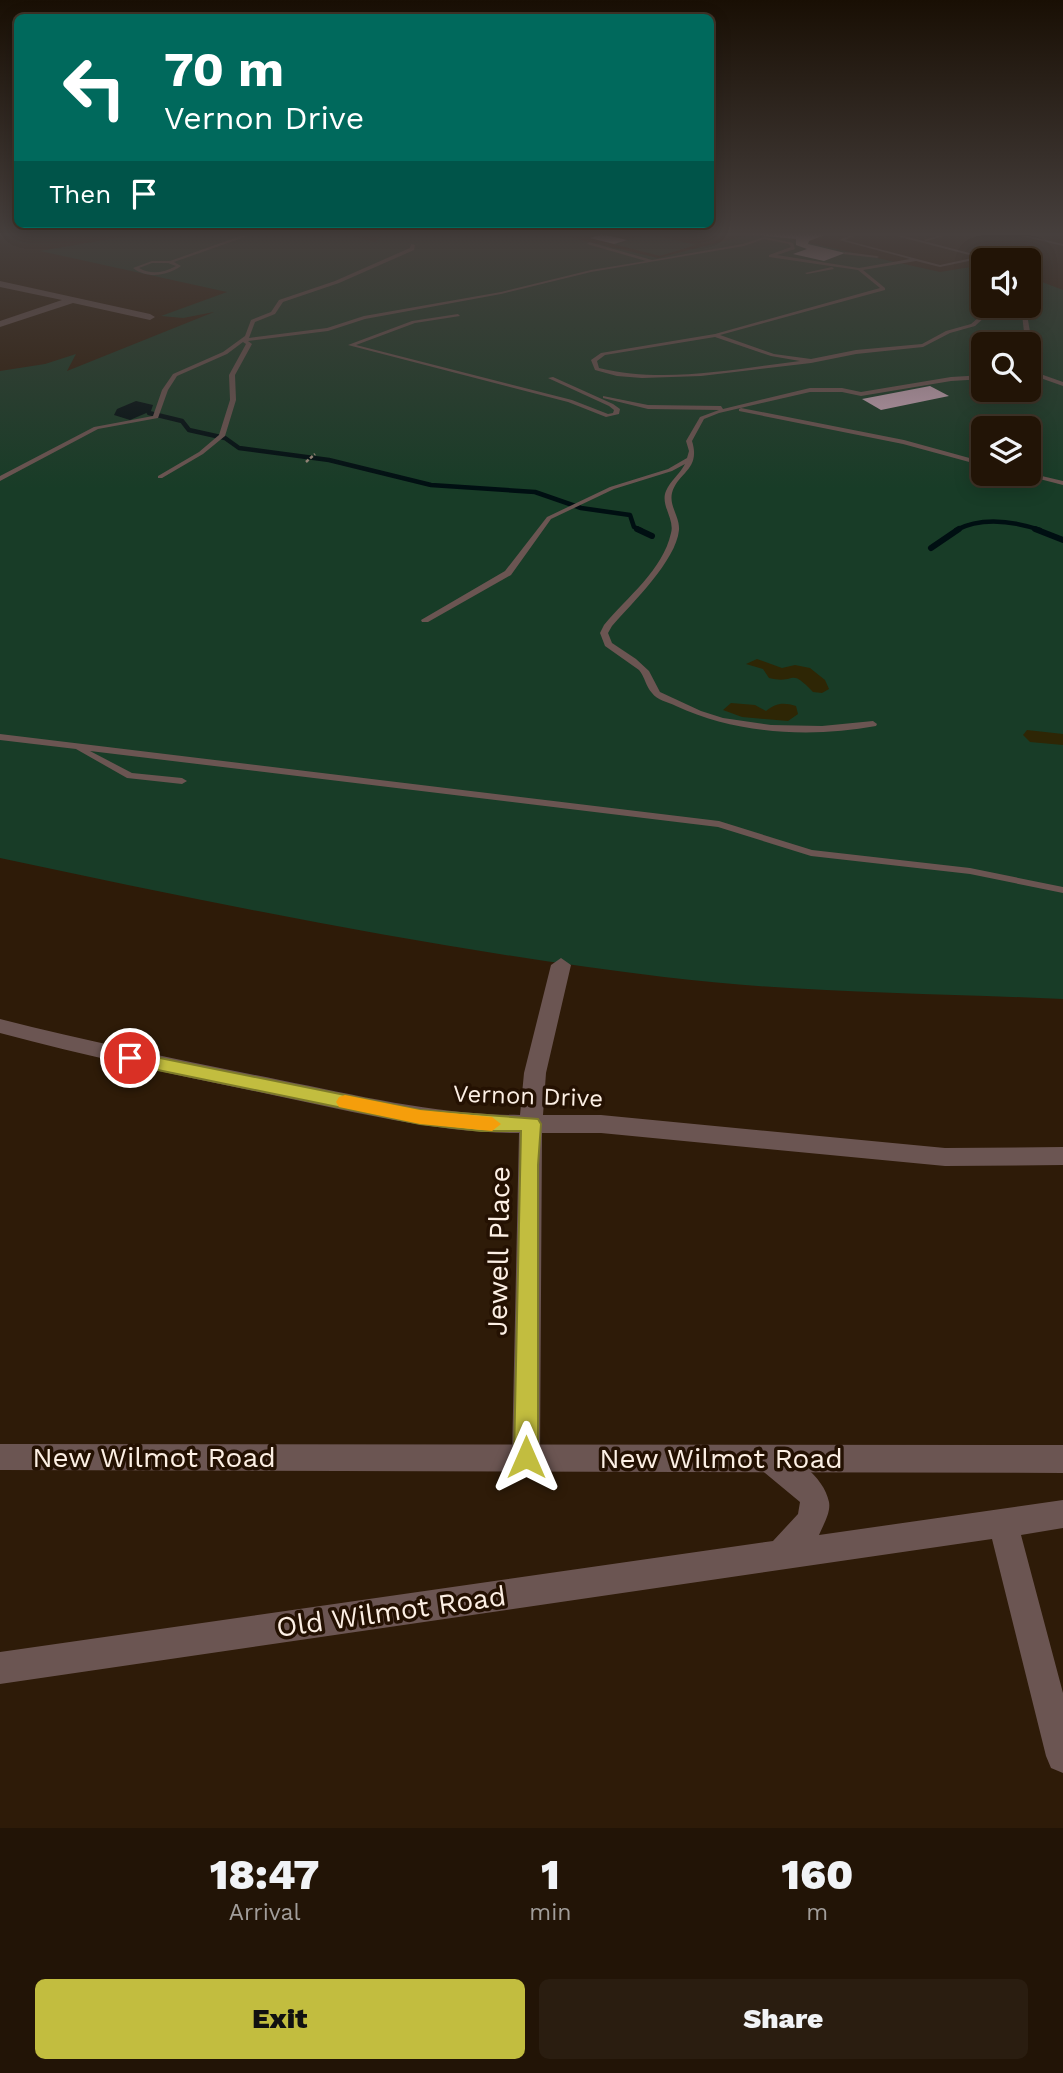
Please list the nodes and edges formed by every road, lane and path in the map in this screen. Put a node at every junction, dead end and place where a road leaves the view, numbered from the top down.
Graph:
1 (21, 317) edge
2 (262, 317) edge
3 (368, 317) edge
4 (440, 317) edge
5 (780, 317) edge
6 (981, 318) edge
7 (0, 324) edge
8 (715, 335) junction
9 (244, 340) junction
10 (811, 361) junction
11 (1063, 376) edge
12 (1041, 377) joint
13 (551, 378) dead end
14 (971, 378) edge
15 (1063, 384) edge
16 (581, 392) junction
17 (730, 409) junction
18 (316, 454) dead end
19 (690, 459) junction
20 (971, 460) edge
21 (306, 462) dead end
22 (160, 477) dead end
23 (1041, 478) edge
24 (0, 479) edge
25 (1063, 483) edge
26 (425, 620) dead end
27 (873, 724) dead end
28 (0, 737) edge
29 (64, 744) junction
30 (182, 781) dead end
31 (1063, 890) edge
32 (561, 965) dead end
33 (0, 1026) edge
34 (531, 1124) junction
35 (1063, 1156) edge
36 (0, 1457) edge
37 (526, 1457) junction
38 (768, 1458) junction
39 (1063, 1459) edge
40 (1063, 1514) edge
41 (1003, 1523) junction
42 (781, 1554) junction
43 (0, 1668) edge
44 (1063, 1756) edge

1 - 7 street
2 - 9 lane
3 - 9 lane
4 - 16 lane
5 - 8 lane
6 - 10 lane
8 - 10 lane
8 - 10 lane
9 - 22 lane
9 - 24 lane
11 - 12 lane
12 - 15 lane
13 - 16 lane
14 - 17 lane
16 - 17 lane
17 - 19 lane
17 - 20 lane
18 - 21 path
19 - 26 lane
19 - 27 lane
23 - 25 lane
28 - 29 lane
29 - 30 lane
29 - 31 lane
32 - 34 street, Jewell Place
33 - 34 street, Vernon Drive
34 - 35 street, Vernon Drive
34 - 37 street, Jewell Place
36 - 37 street, New Wilmot Road
37 - 38 street, New Wilmot Road
38 - 39 street, New Wilmot Road
38 - 42 street
40 - 41 street, Old Wilmot Road
41 - 42 street, Old Wilmot Road
41 - 44 street
42 - 43 street, Old Wilmot Road

